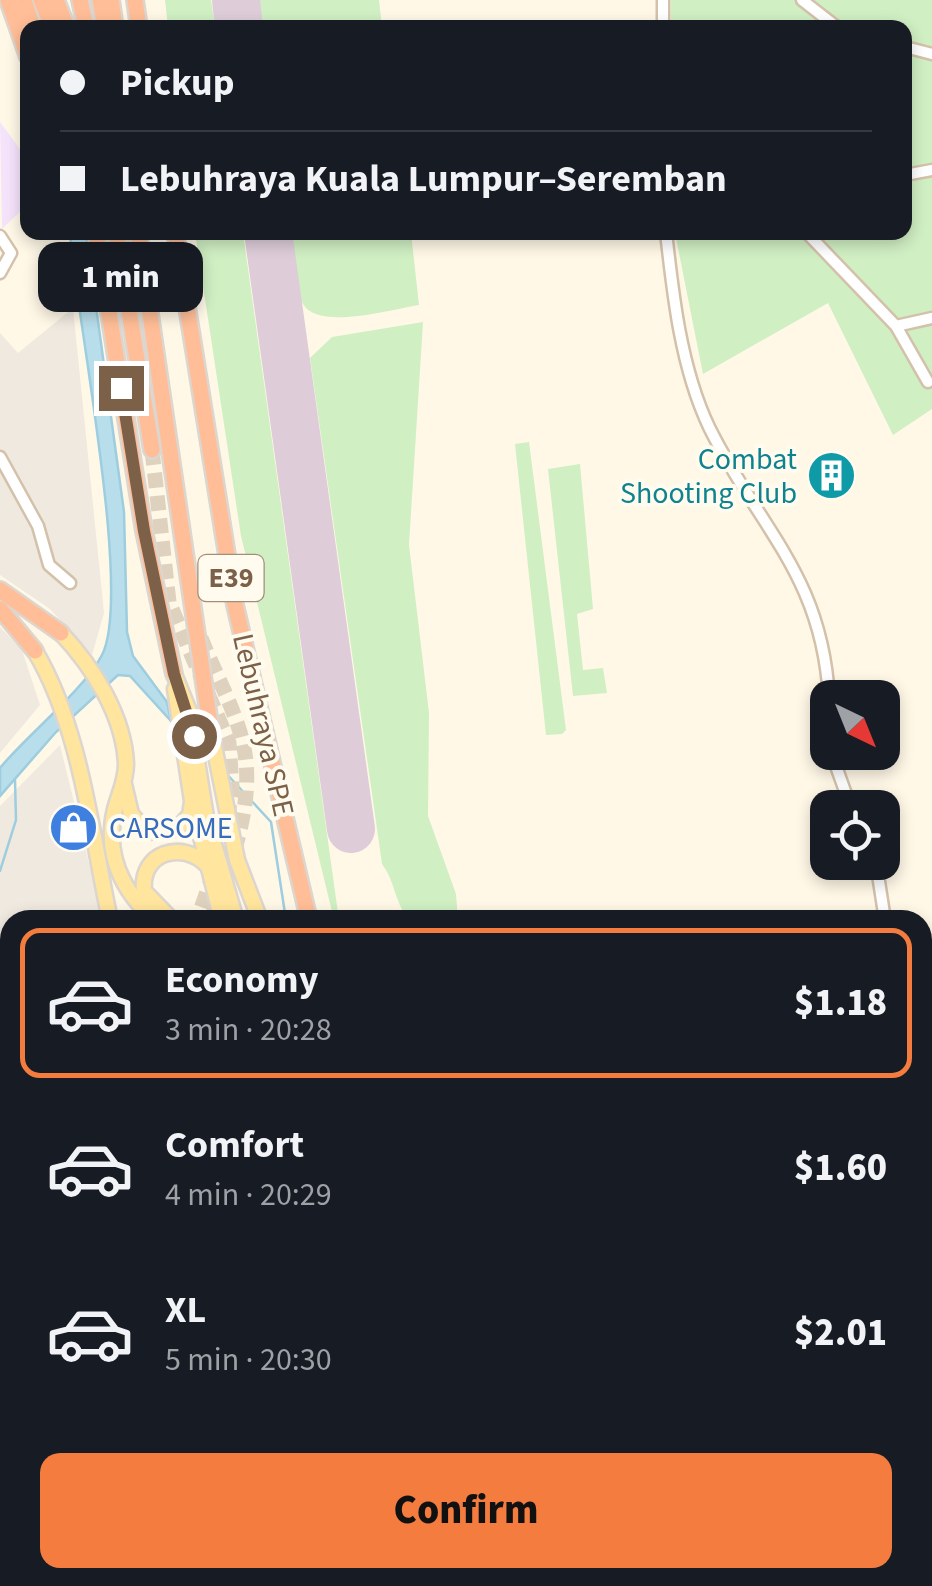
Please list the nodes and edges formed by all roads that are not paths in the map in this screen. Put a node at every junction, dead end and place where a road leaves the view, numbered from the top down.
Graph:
1 (8, 0) edge
2 (802, 0) edge
3 (828, 20) edge
4 (20, 34) edge
5 (4, 240) edge
6 (97, 240) edge
7 (118, 240) tunnel mouth
8 (139, 240) edge
9 (173, 240) edge
10 (667, 240) edge
11 (814, 240) edge
12 (114, 259) tunnel mouth
13 (0, 273) edge
14 (129, 299) junction
15 (932, 318) edge
16 (896, 326) junction
17 (928, 382) dead end
18 (152, 450) tunnel mouth
19 (0, 457) edge
20 (70, 584) dead end
21 (0, 590) edge
22 (0, 609) edge
23 (42, 618) junction
24 (61, 633) joint
25 (25, 637) junction
26 (35, 651) joint
27 (174, 674) junction
28 (826, 680) edge
29 (211, 731) joint
30 (192, 763) junction
31 (124, 784) junction
32 (192, 801) junction
33 (207, 866) junction
34 (878, 880) edge
35 (108, 910) edge
36 (145, 910) edge
37 (163, 910) edge
38 (219, 910) edge
39 (233, 910) edge
40 (256, 910) edge
41 (304, 910) edge
42 (883, 910) edge

1 - 4 highway
2 - 3 street
5 - 13 street
6 - 27 highway
7 - 14 highway
8 - 29 highway
9 - 41 highway, Lebuhraya SPE / E39
10 - 28 street
11 - 16 street
12 - 14 highway
14 - 18 highway
15 - 16 street
16 - 17 street
19 - 20 street
21 - 23 highway
22 - 25 highway
23 - 24 highway
23 - 25 highway
24 - 31 main road
25 - 26 highway
26 - 35 main road
27 - 30 main road
27 - 30 main road
29 - 40 main road
30 - 32 main road
30 - 39 main road
31 - 32 main road
31 - 36 main road
32 - 33 main road
33 - 37 main road
33 - 38 main road
34 - 42 street

